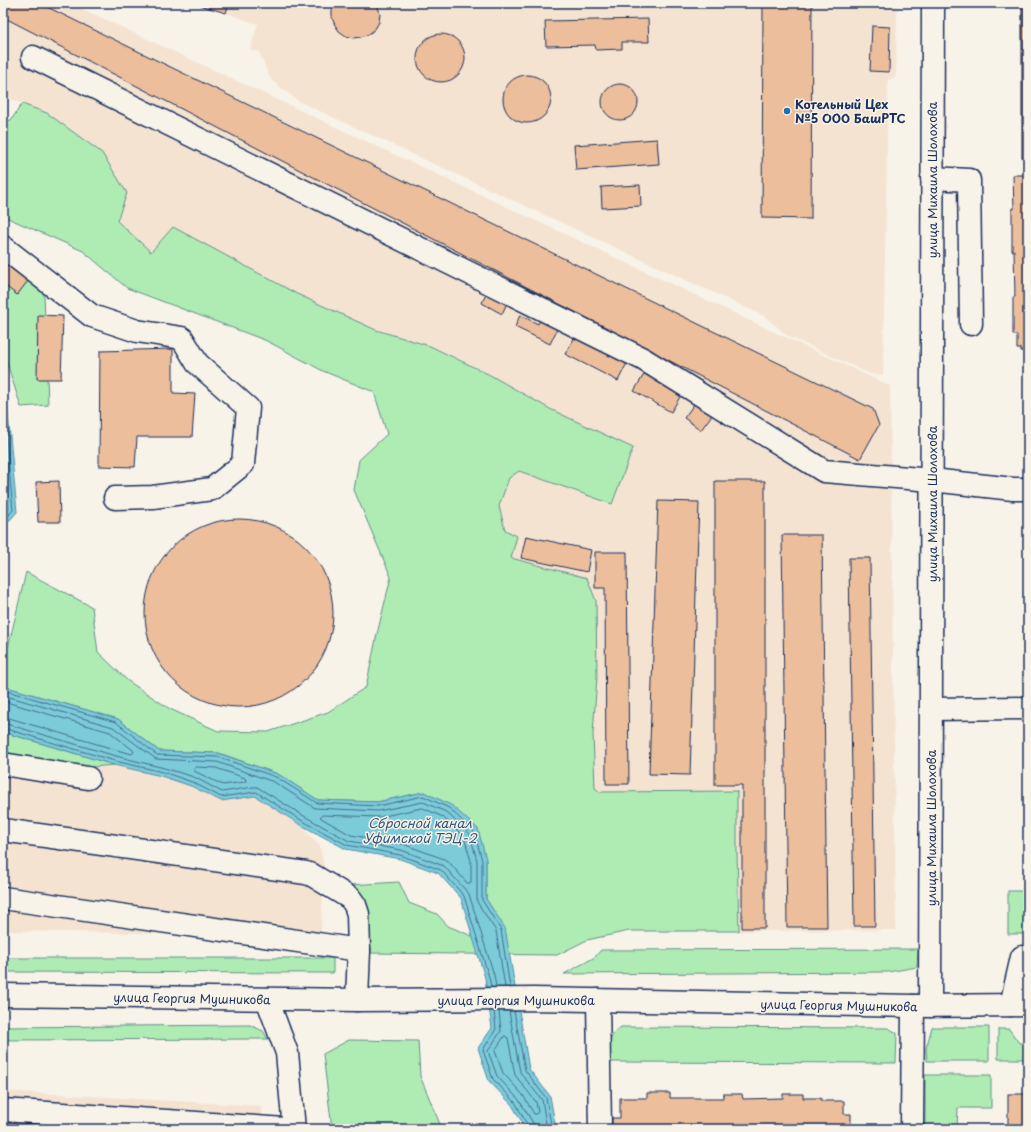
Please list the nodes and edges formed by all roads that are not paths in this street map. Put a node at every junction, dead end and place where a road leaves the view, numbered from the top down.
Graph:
1 (932, 3) edge
2 (34, 57) dead end
3 (932, 178) junction
4 (3, 247) edge
5 (971, 324) dead end
6 (932, 480) junction
7 (1028, 489) edge
8 (116, 498) dead end
9 (1028, 708) edge
10 (931, 709) junction
11 (3, 764) edge
12 (88, 778) dead end
13 (3, 830) edge
14 (3, 898) edge
15 (359, 950) junction
16 (1028, 957) edge
17 (3, 995) edge
18 (267, 999) junction
19 (357, 1000) junction
20 (598, 1000) junction
21 (1019, 1005) edge
22 (921, 1006) junction
23 (3, 1110) edge
24 (285, 1129) edge
25 (294, 1129) edge
26 (600, 1129) edge
27 (912, 1129) edge

1 - 3 street, улица Михаила Шолохова
2 - 6 street
3 - 5 street
3 - 6 street, улица Михаила Шолохова
4 - 8 street
6 - 7 street
6 - 10 street, улица Михаила Шолохова
9 - 10 street
10 - 22 street, улица Михаила Шолохова
11 - 12 street
13 - 15 street
14 - 15 street
15 - 19 street
16 - 21 street
17 - 18 street, улица Георгия Мушникова
18 - 19 street, улица Георгия Мушникова
18 - 25 street
19 - 20 street, улица Георгия Мушникова
20 - 22 street, улица Георгия Мушникова
20 - 26 street
21 - 22 street, улица Георгия Мушникова
22 - 27 street, улица Михаила Шолохова
23 - 24 street

